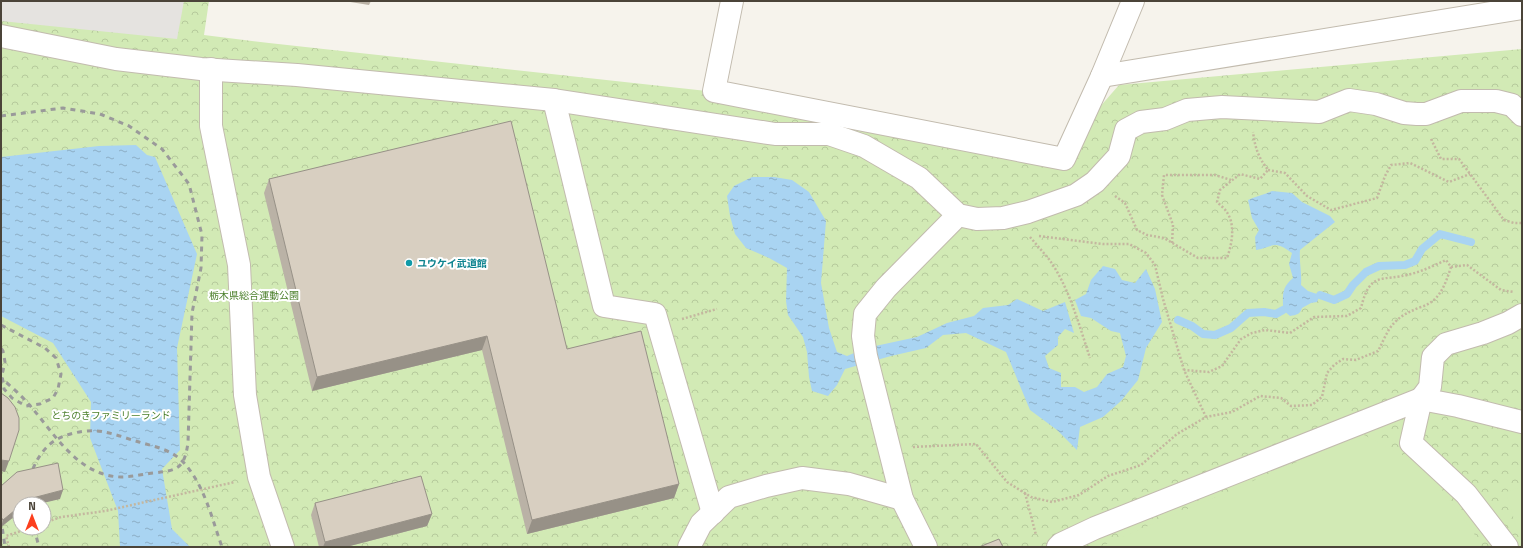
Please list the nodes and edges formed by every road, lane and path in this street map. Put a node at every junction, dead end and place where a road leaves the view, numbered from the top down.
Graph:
1 (732, 1) edge
2 (1133, 1) edge
3 (1522, 8) edge
4 (1, 36) edge
5 (211, 69) junction
6 (1102, 76) junction
7 (554, 100) junction
8 (1232, 107) junction
9 (1417, 114) junction
10 (1522, 115) edge
11 (1268, 170) junction
12 (1470, 174) junction
13 (1232, 180) junction
14 (1095, 182) junction
15 (958, 215) junction
16 (1522, 223) edge
17 (1172, 244) junction
18 (1451, 267) junction
19 (1515, 292) dead end
20 (717, 309) dead end
21 (1522, 315) edge
22 (658, 325) junction
23 (1090, 358) dead end
24 (1184, 370) junction
25 (1421, 399) junction
26 (1206, 417) junction
27 (1522, 422) edge
28 (889, 449) junction
29 (259, 477) junction
30 (1024, 493) junction
31 (902, 499) junction
32 (713, 513) junction
33 (52, 520) edge
34 (12, 534) edge
35 (1038, 540) dead end
36 (9, 547) edge
37 (282, 547) edge
38 (689, 547) edge
39 (926, 547) edge
40 (1058, 547) edge
41 (1507, 547) edge

1 - 6 street
2 - 6 street
3 - 6 street
4 - 5 street
5 - 7 street
5 - 29 street
7 - 15 street
7 - 22 street
8 - 9 street
8 - 11 path
8 - 14 street
9 - 10 street
9 - 12 path
11 - 12 path
11 - 13 path
12 - 16 path
13 - 17 path
13 - 17 path
14 - 15 street
14 - 17 path
15 - 28 street
18 - 19 path
18 - 24 path
18 - 26 path
20 - 22 path
21 - 25 street
22 - 32 street
23 - 24 path
24 - 26 path
25 - 27 street
25 - 40 street
25 - 41 street
26 - 30 path
28 - 30 path
28 - 31 street
29 - 33 path
29 - 37 street
30 - 35 path
31 - 32 street
31 - 39 street
32 - 38 street
34 - 36 path

